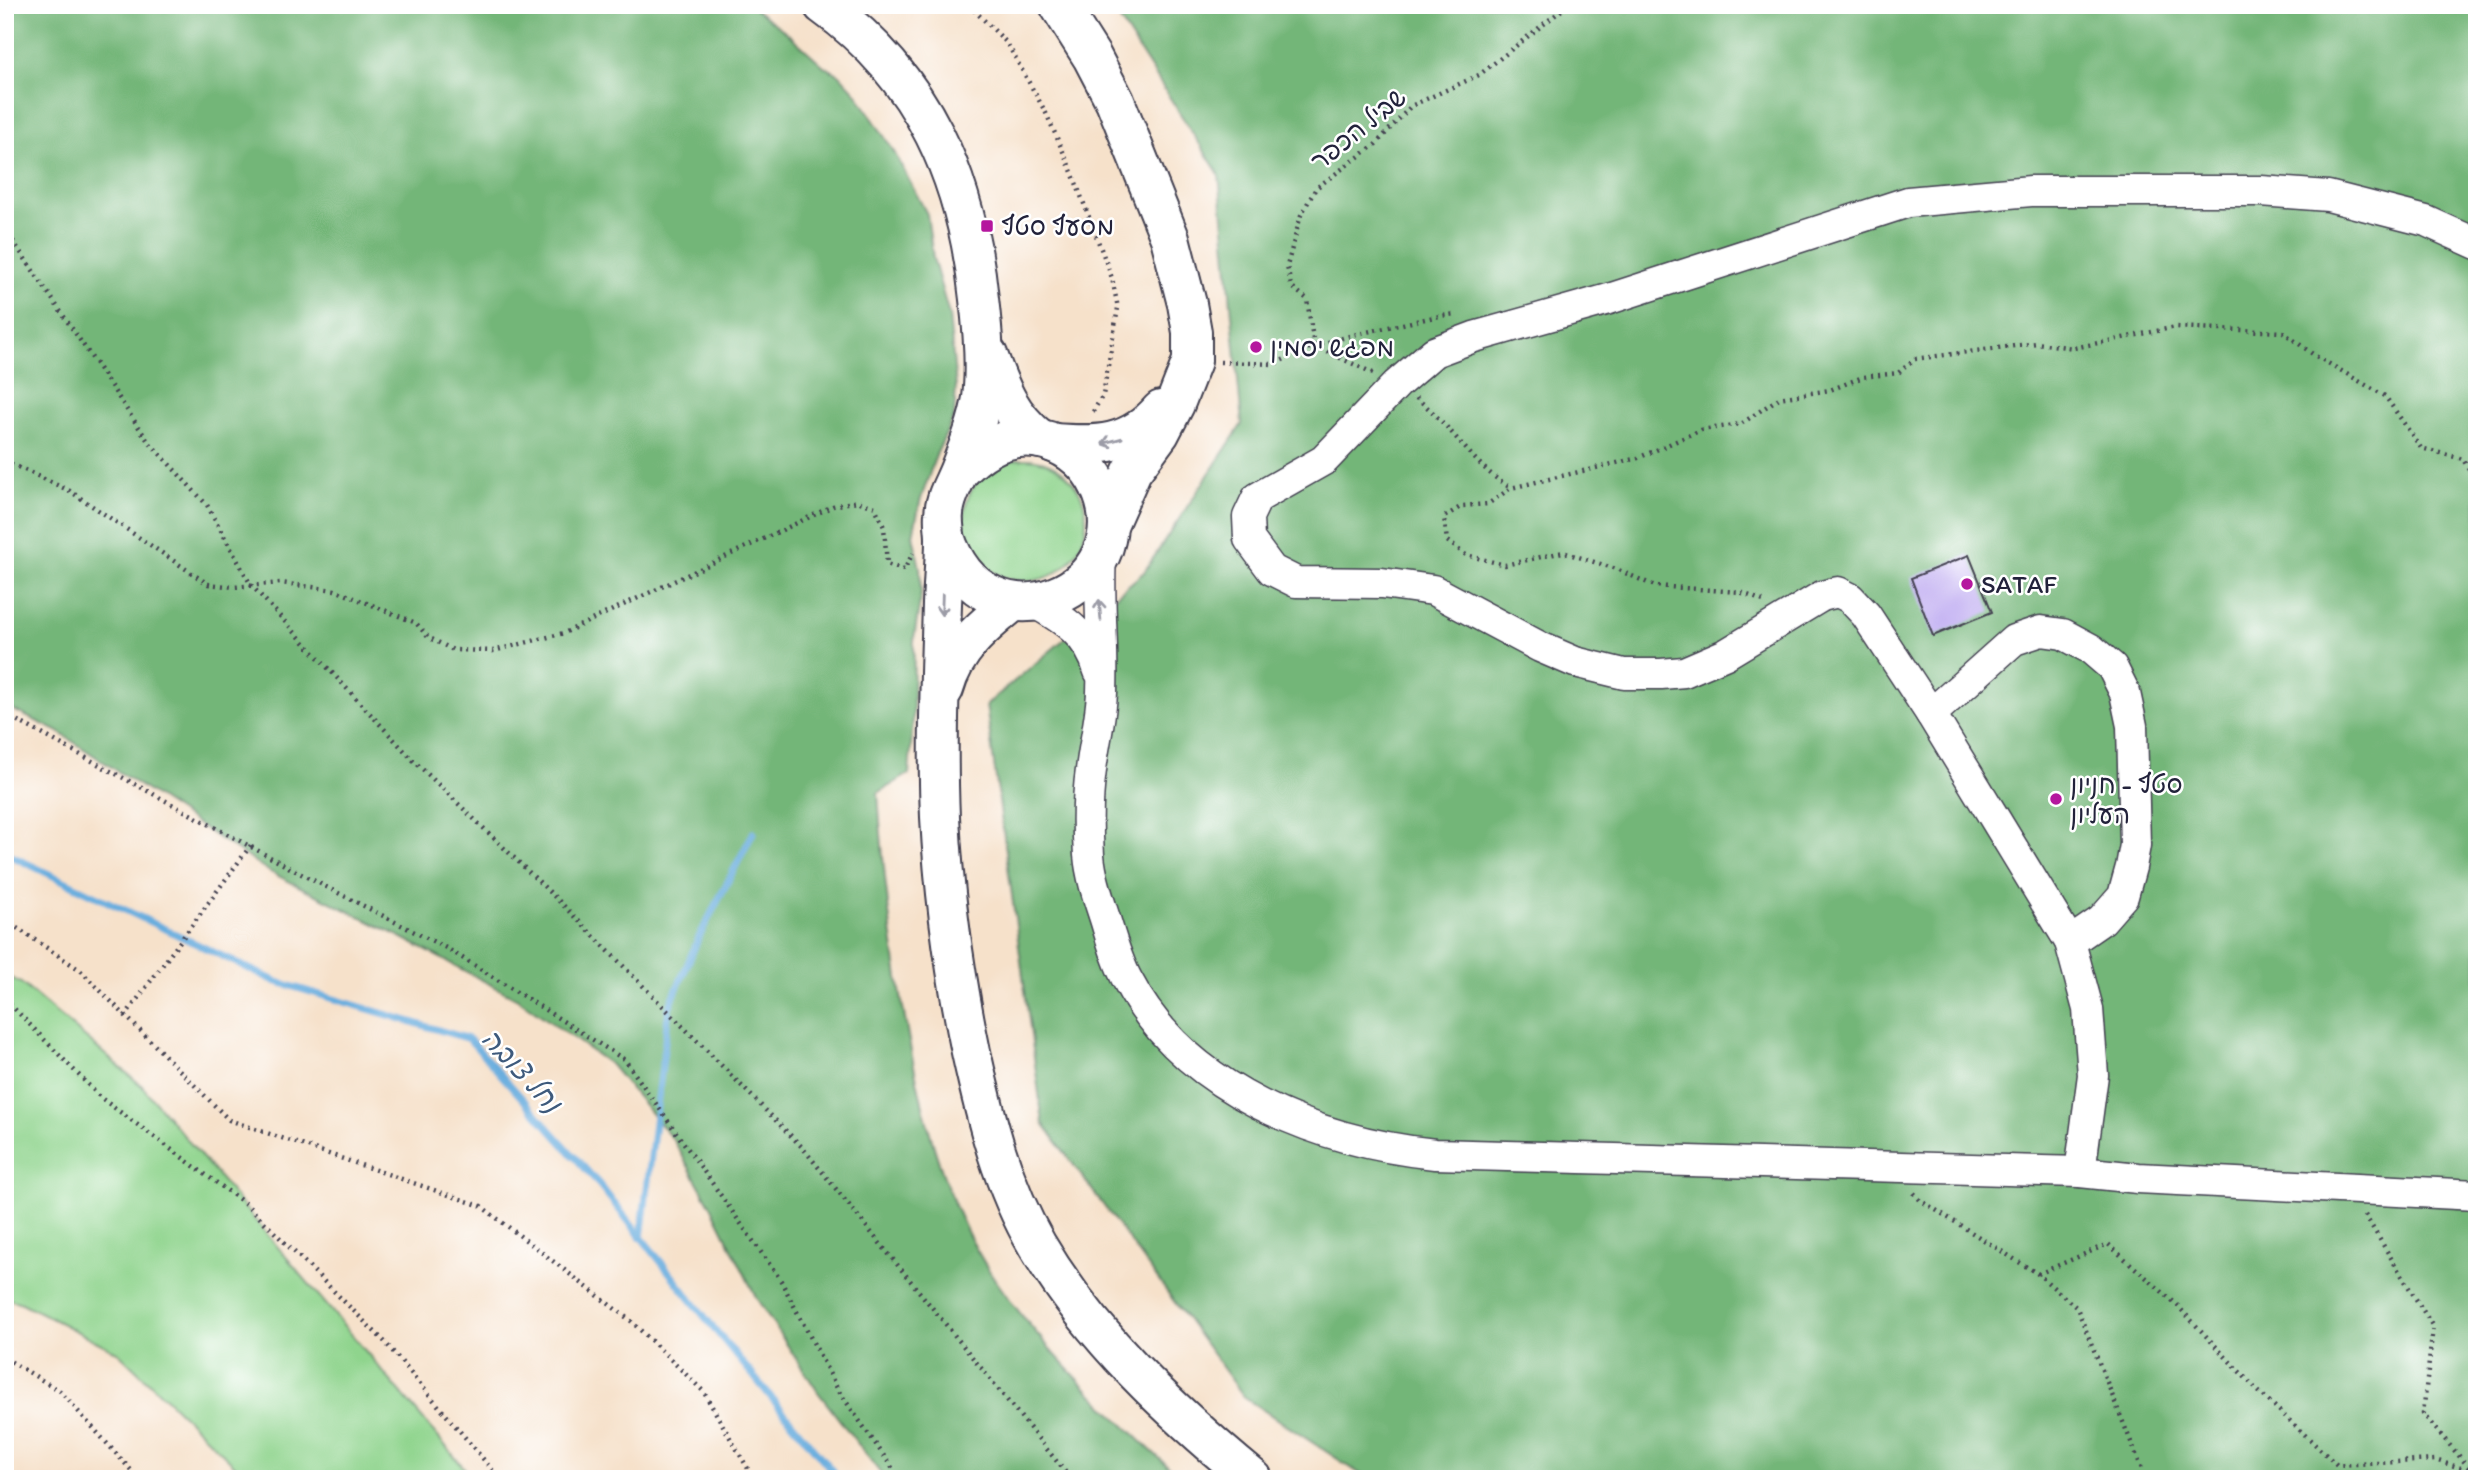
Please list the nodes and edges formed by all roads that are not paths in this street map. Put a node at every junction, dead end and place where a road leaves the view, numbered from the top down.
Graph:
1 (824, 5) edge
2 (1059, 5) edge
3 (2477, 244) edge
4 (984, 346) junction
5 (1188, 373) junction
6 (1046, 441) junction
7 (959, 472) junction
8 (1104, 540) junction
9 (930, 542) junction
10 (1023, 602) junction
11 (1102, 703) junction
12 (1931, 714) junction
13 (940, 718) junction
14 (2070, 942) junction
15 (2080, 1172) junction
16 (2477, 1195) edge
17 (1253, 1479) edge

1 - 4 main road
2 - 5 main road
3 - 12 street
4 - 6 main road
4 - 7 main road
5 -> 6 main road
5 - 8 main road
6 - 7 main road
6 - 8 main road
7 - 9 main road
8 - 10 main road
11 -> 8 street
9 - 10 main road
9 -> 13 main road
10 - 11 street
10 - 13 main road
11 - 15 street
12 - 14 street
12 - 14 street
13 - 17 main road
14 - 15 street
15 - 16 street

